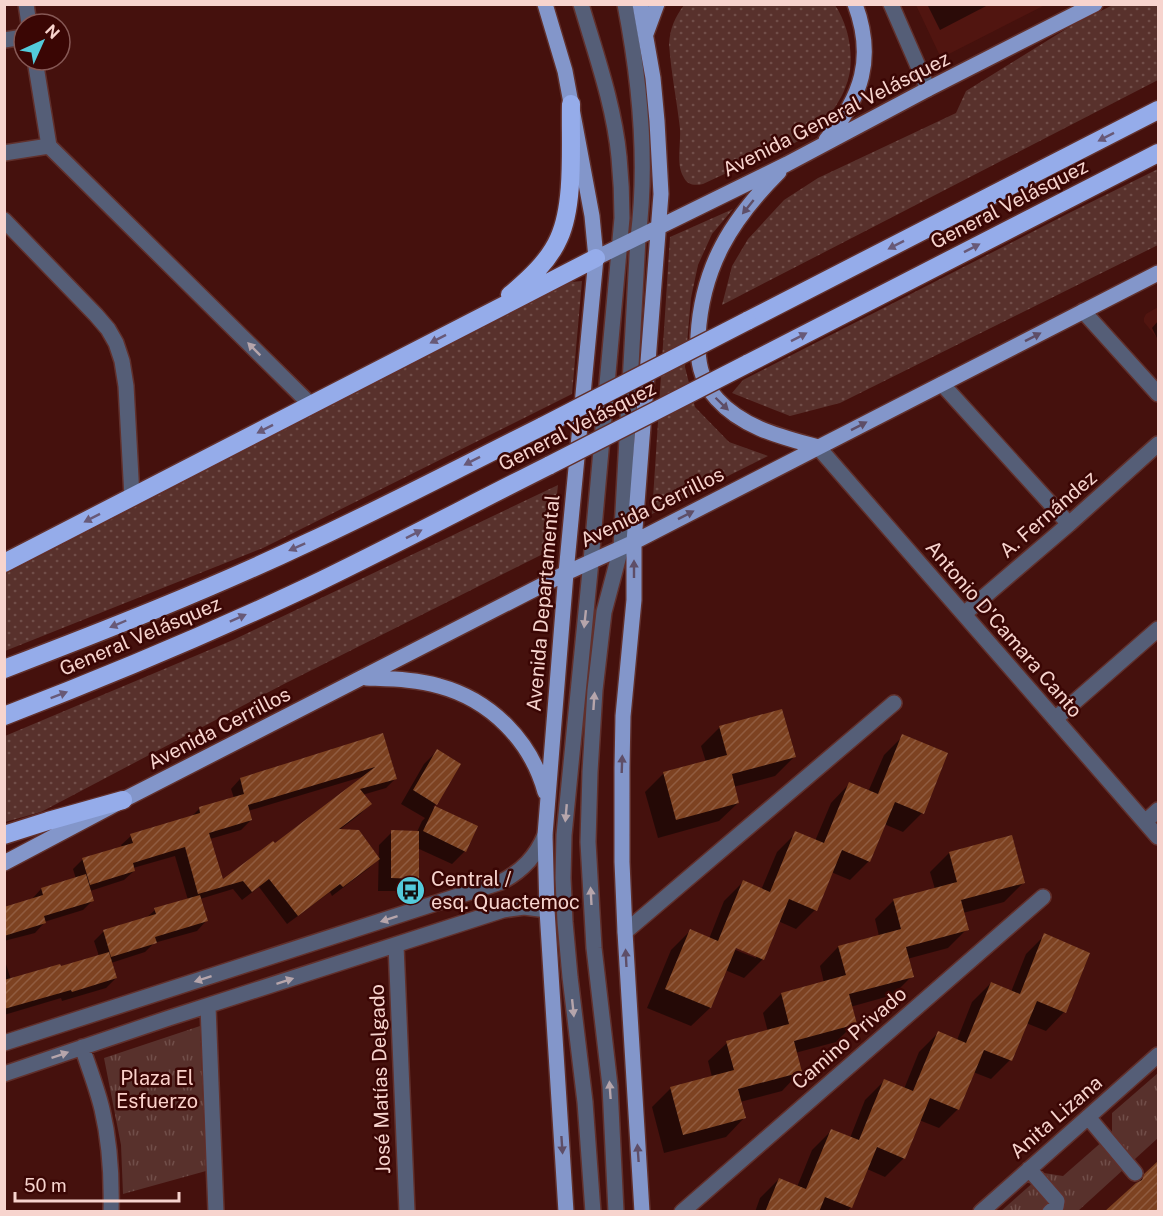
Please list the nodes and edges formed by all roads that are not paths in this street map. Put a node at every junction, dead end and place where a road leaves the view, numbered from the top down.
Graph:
1 (545, 4) edge
2 (581, 4) edge
3 (624, 4) edge
4 (640, 4) edge
5 (657, 4) edge
6 (855, 4) edge
7 (891, 4) edge
8 (1095, 4) edge
9 (645, 36) junction
10 (37, 72) edge
11 (928, 89) junction
12 (571, 104) junction
13 (1158, 110) edge
14 (49, 146) junction
15 (821, 146) junction
16 (4, 153) edge
17 (1158, 153) edge
18 (787, 164) junction
19 (4, 220) edge
20 (659, 228) junction
21 (638, 238) junction
22 (619, 247) junction
23 (596, 258) junction
24 (1158, 273) edge
25 (1083, 311) junction
26 (490, 312) junction
27 (942, 384) junction
28 (1158, 394) edge
29 (311, 405) junction
30 (1158, 444) edge
31 (818, 447) junction
32 (132, 497) junction
33 (1069, 524) junction
34 (627, 545) junction
35 (591, 561) junction
36 (4, 563) edge
37 (566, 573) junction
38 (964, 614) junction
39 (1158, 629) edge
40 (4, 669) edge
41 (363, 678) junction
42 (894, 703) dead end
43 (4, 716) edge
44 (1055, 719) junction
45 (123, 800) junction
46 (547, 800) junction
47 (1158, 810) edge
48 (1145, 822) junction
49 (4, 835) edge
50 (545, 835) junction
51 (1158, 837) edge
52 (4, 863) edge
53 (1043, 897) dead end
54 (547, 910) junction
55 (625, 932) junction
56 (396, 945) junction
57 (208, 1006) junction
58 (4, 1043) edge
59 (82, 1047) junction
60 (1158, 1054) edge
61 (4, 1074) edge
62 (1088, 1117) junction
63 (1029, 1170) junction
64 (1135, 1173) dead end
65 (111, 1212) edge
66 (216, 1212) edge
67 (407, 1212) edge
68 (566, 1212) edge
69 (593, 1212) edge
70 (616, 1212) edge
71 (642, 1212) edge
72 (682, 1212) edge
73 (981, 1212) edge
74 (1050, 1212) edge

1 - 12 main road, Avenida Departamental
2 - 22 street
3 - 21 street
4 - 9 main road
5 - 9 main road
6 - 15 main road
7 - 11 street
8 - 11 main road, Avenida General Velásquez
9 - 20 main road
10 - 14 street
11 - 15 main road, Avenida General Velásquez
12 - 23 main road, Avenida Departamental
12 - 26 highway
13 -> 40 highway, General Velásquez, bridge
14 - 16 street
29 -> 14 street
15 - 18 main road, Avenida General Velásquez
43 -> 17 highway, General Velásquez, bridge
18 - 20 main road, Avenida General Velásquez
18 -> 31 main road
19 - 32 street
20 - 21 main road, Avenida General Velásquez
20 - 34 main road
21 - 22 main road, Avenida General Velásquez
21 - 34 street
22 - 23 main road, Avenida General Velásquez
22 - 35 street
23 - 26 highway
23 - 37 main road, Avenida Departamental
24 - 25 main road, Avenida Cerrillos
27 -> 25 main road, Avenida Cerrillos
25 - 28 street
26 -> 29 highway
31 -> 27 main road, Avenida Cerrillos
27 - 33 street
29 -> 32 highway
30 - 33 street, A. Fernández
34 -> 31 main road, Avenida Cerrillos
31 - 38 street, Antonio D'Camara Canto
32 -> 36 highway
33 - 38 street, A. Fernández
34 - 35 main road, Avenida Cerrillos
55 -> 34 main road
70 -> 34 street
35 - 37 main road, Avenida Cerrillos
35 -> 69 street
37 - 41 main road, Avenida Cerrillos
37 - 46 main road, Avenida Departamental
38 - 44 street, Antonio D'Camara Canto
39 - 44 street
41 - 45 main road, Avenida Cerrillos
41 - 46 main road
42 - 55 street
44 - 48 street, Antonio D'Camara Canto
45 - 49 highway
45 - 52 main road, Avenida Cerrillos
46 - 50 main road, Avenida Departamental
47 - 48 street
48 - 51 street, Antonio D'Camara Canto
50 - 54 main road, Avenida Departamental
50 -> 58 street
53 - 72 street, Camino Privado
54 - 56 street
54 -> 68 main road, Avenida Departamental
71 -> 55 main road
57 -> 56 street
56 - 67 street, José Matías Delgado
57 - 59 street
57 - 66 street
61 -> 59 street
59 - 65 street
60 - 62 street, Anita Lizana
62 - 63 street, Anita Lizana
62 - 64 street
63 - 73 street, Anita Lizana
63 - 74 street

